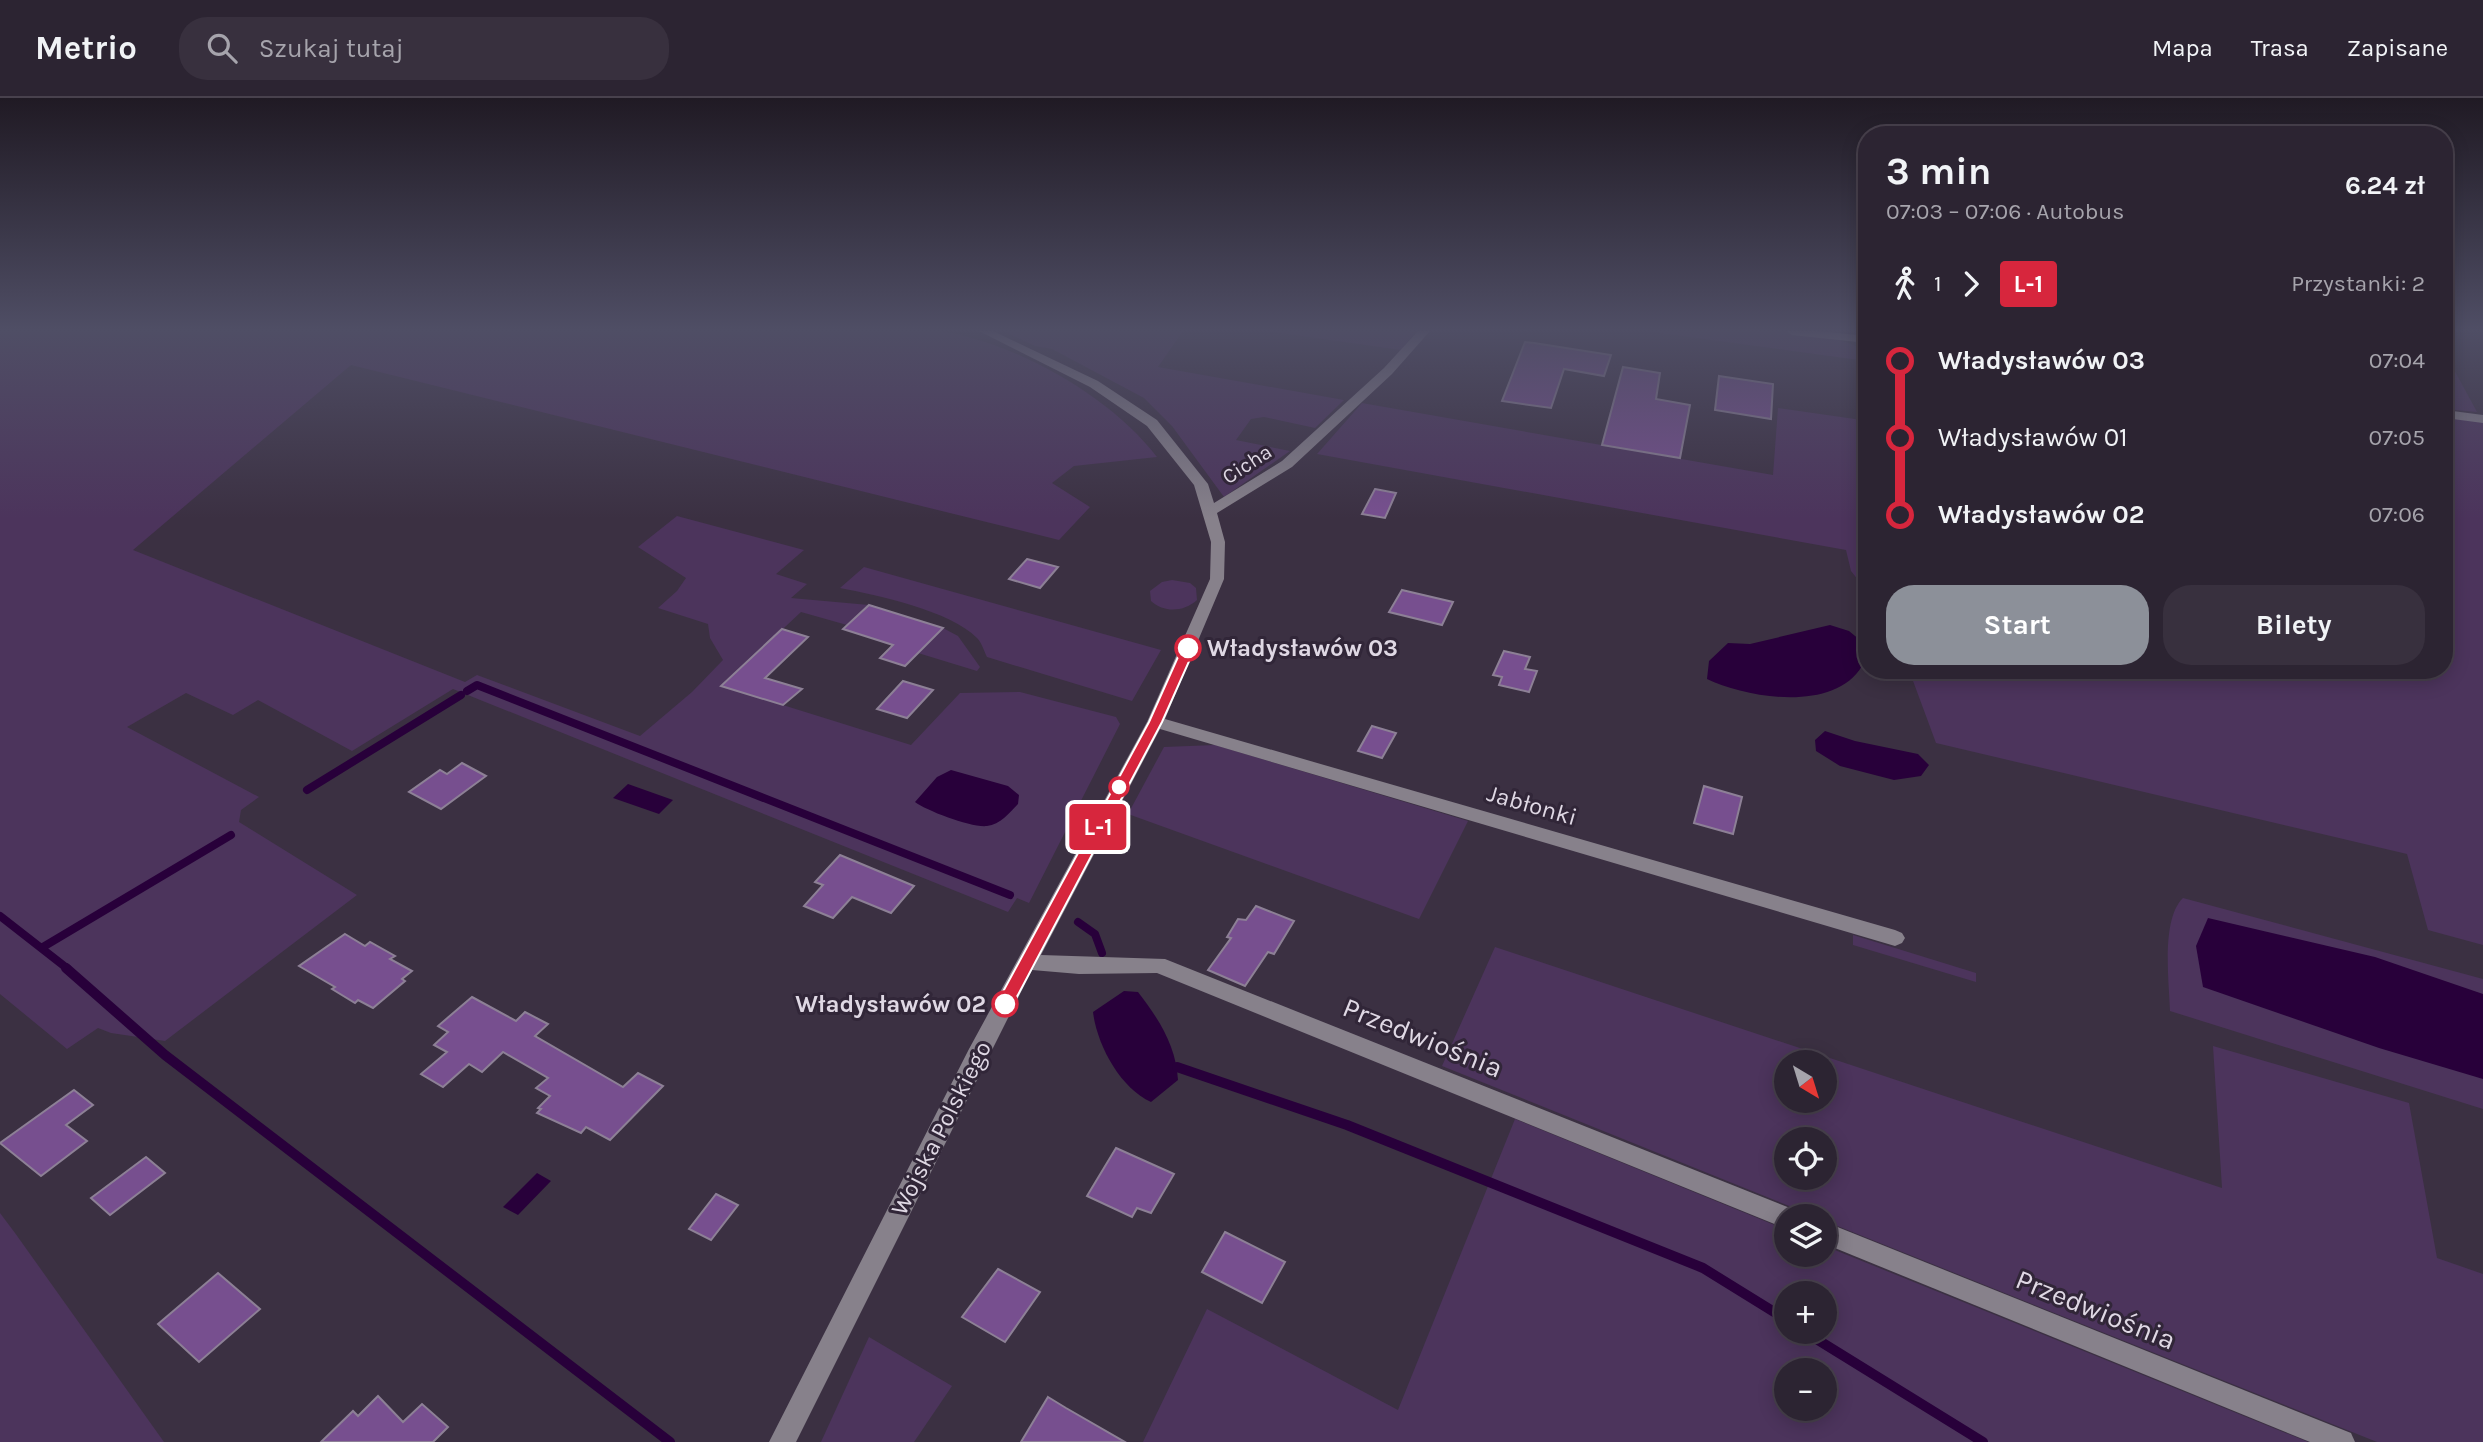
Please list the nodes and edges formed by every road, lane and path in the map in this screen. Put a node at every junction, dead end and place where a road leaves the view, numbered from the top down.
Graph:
1 (1108, 394) edge
2 (1363, 394) edge
3 (2453, 415) edge
4 (2483, 419) edge
5 (1210, 510) junction
6 (1155, 722) junction
7 (1895, 938) dead end
8 (1027, 962) junction
9 (1774, 1213) edge
10 (1837, 1239) edge
11 (782, 1442) edge
12 (2342, 1442) edge

1 - 5 street, Wojska Polskiego
2 - 5 street, Cicha
3 - 4 street
5 - 6 street, Wojska Polskiego
6 - 7 street, Jabłonki
6 - 8 street, Wojska Polskiego
8 - 9 street, Przedwiośnia
8 - 11 street, Wojska Polskiego
10 - 12 street, Przedwiośnia

